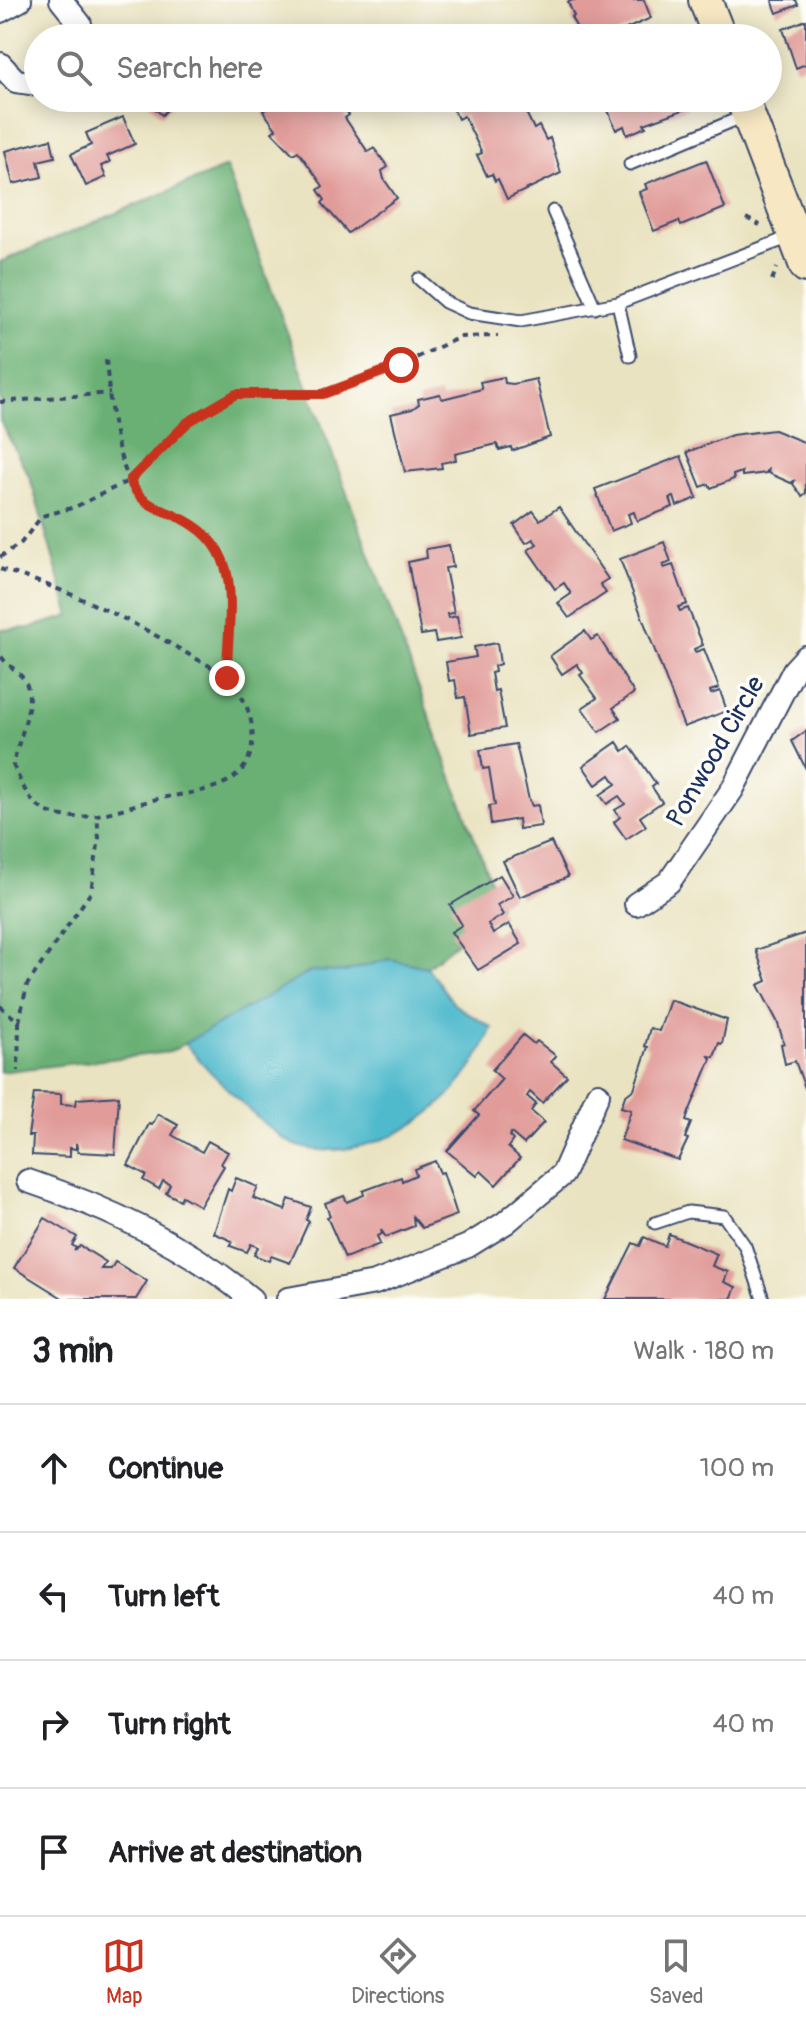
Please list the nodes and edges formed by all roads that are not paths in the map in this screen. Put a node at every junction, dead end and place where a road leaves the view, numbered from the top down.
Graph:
1 (20, 0) edge
2 (61, 0) edge
3 (705, 0) edge
4 (0, 11) edge
5 (80, 24) edge
6 (714, 24) edge
7 (0, 64) edge
8 (24, 82) edge
9 (733, 112) edge
10 (748, 112) edge
11 (630, 164) dead end
12 (553, 211) dead end
13 (800, 233) edge
14 (792, 267) edge
15 (419, 279) dead end
16 (618, 303) junction
17 (595, 308) junction
18 (630, 356) dead end
19 (806, 657) edge
20 (636, 904) dead end
21 (598, 1094) dead end
22 (28, 1181) dead end
23 (655, 1223) dead end
24 (251, 1299) edge
25 (288, 1299) edge
26 (763, 1299) edge

1 - 4 street
2 - 5 street
3 - 6 main road
7 - 8 street
9 - 11 lane
10 - 13 main road
12 - 17 lane
13 - 14 main road
13 - 16 lane
15 - 17 lane
16 - 17 lane
16 - 18 lane
19 - 20 street, Ponwood Circle
21 - 25 street
22 - 24 street
23 - 26 lane

